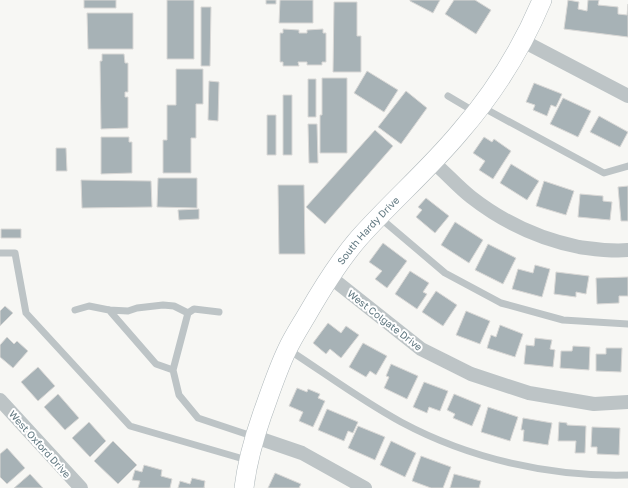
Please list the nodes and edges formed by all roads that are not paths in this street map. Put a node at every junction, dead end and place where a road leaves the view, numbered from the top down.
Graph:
1 (542, 0) edge
2 (523, 41) junction
3 (448, 96) dead end
4 (628, 96) edge
5 (478, 109) junction
6 (433, 162) junction
7 (628, 166) edge
8 (379, 217) junction
9 (628, 250) edge
10 (0, 253) edge
11 (329, 276) junction
12 (75, 310) dead end
13 (109, 310) junction
14 (219, 312) dead end
15 (188, 313) junction
16 (628, 324) edge
17 (287, 348) junction
18 (173, 370) junction
19 (0, 400) edge
20 (628, 402) edge
21 (255, 437) junction
22 (249, 460) junction
23 (628, 475) edge
24 (81, 488) edge
25 (244, 488) edge
26 (365, 488) edge

1 - 2 street, South Hardy Drive
2 - 4 street
2 - 5 street, South Hardy Drive
3 - 5 lane
5 - 6 street, South Hardy Drive
5 - 7 lane
6 - 8 street, South Hardy Drive
6 - 9 street
8 - 11 street, South Hardy Drive
8 - 16 lane
10 - 22 lane
11 - 17 street, South Hardy Drive
11 - 20 street, West Colgate Drive
12 - 13 lane
13 - 15 lane
13 - 18 lane
14 - 15 lane
15 - 18 lane
17 - 21 street, South Hardy Drive
17 - 23 lane
18 - 21 lane
19 - 24 street, West Oxford Drive
21 - 22 street, South Hardy Drive
21 - 26 street
22 - 25 street, South Hardy Drive

